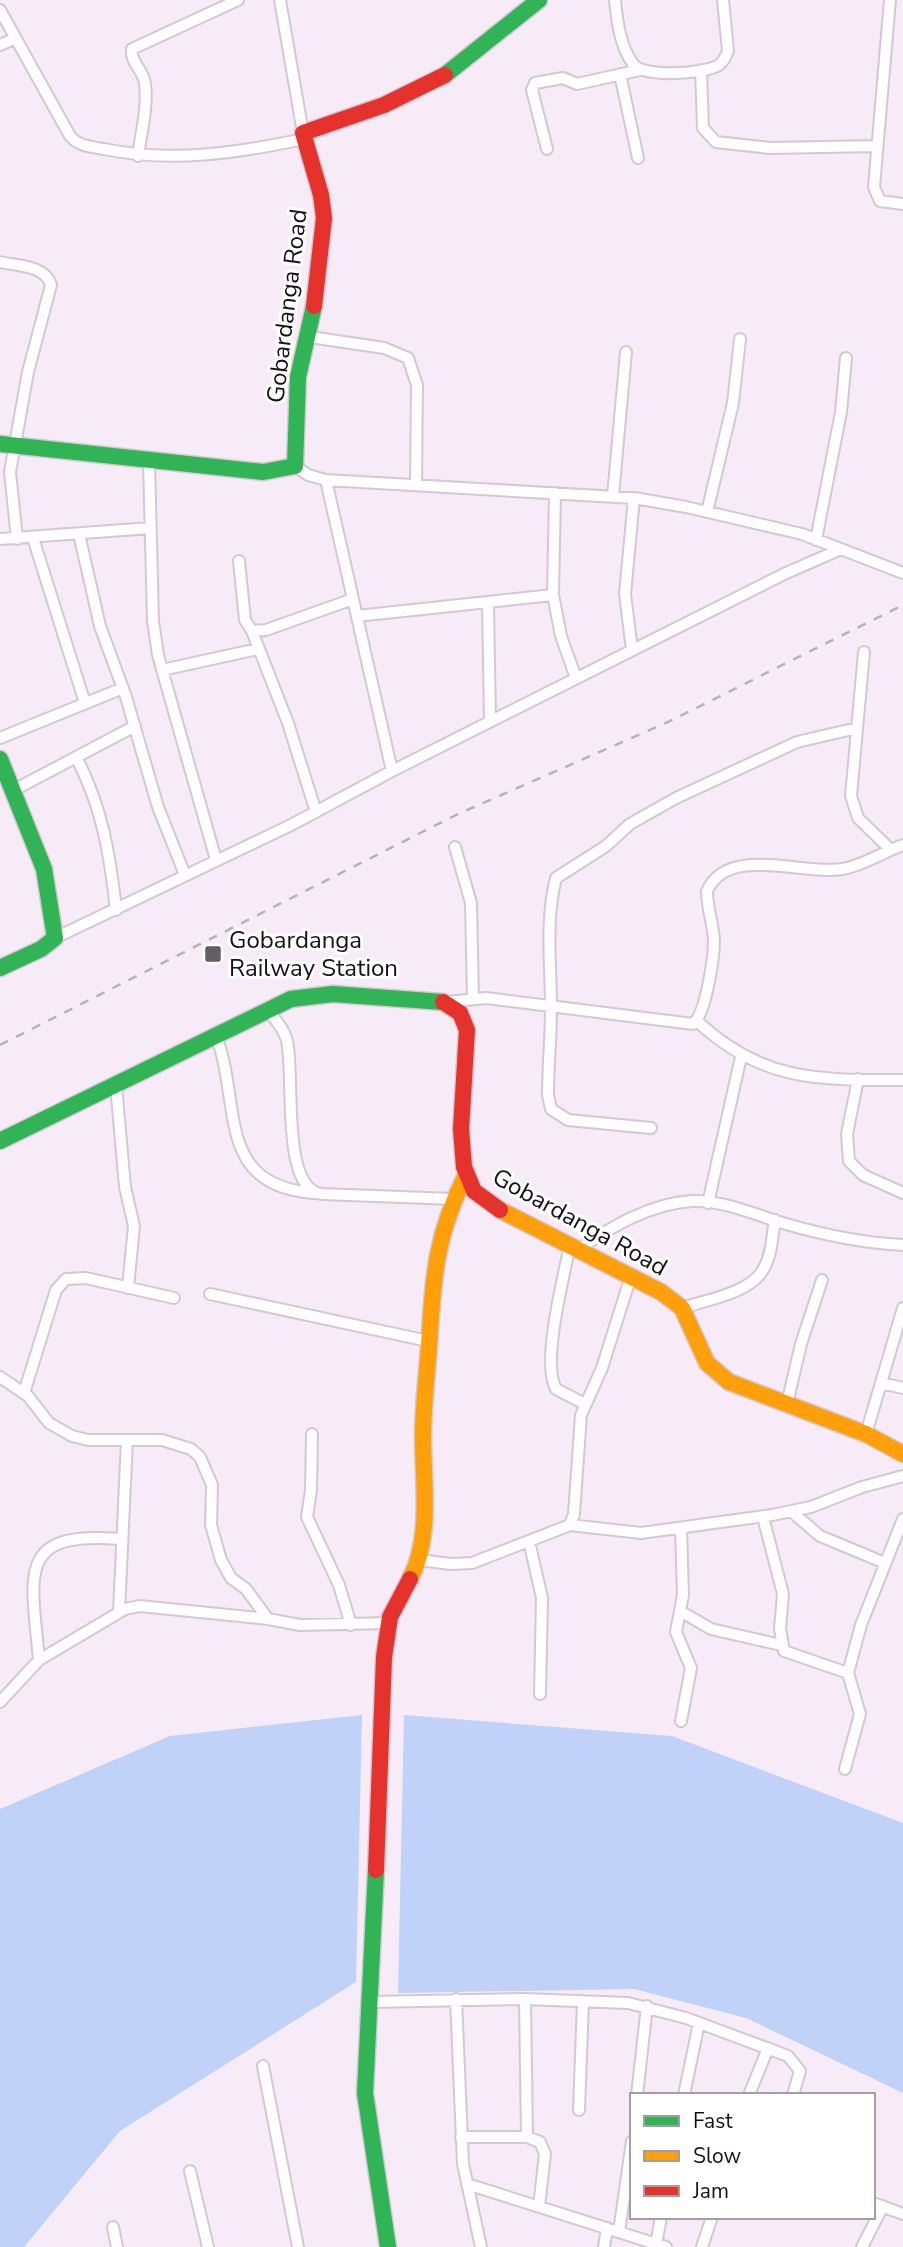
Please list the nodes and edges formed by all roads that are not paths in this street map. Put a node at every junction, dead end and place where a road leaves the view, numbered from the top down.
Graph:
1 (238, 0) edge
2 (280, 0) edge
3 (615, 0) edge
4 (723, 0) edge
5 (890, 0) edge
6 (528, 3) edge
7 (0, 10) edge
8 (14, 39) junction
9 (0, 45) edge
10 (640, 70) junction
11 (701, 70) junction
12 (620, 74) junction
13 (303, 136) junction
14 (876, 146) junction
15 (547, 149) dead end
16 (138, 156) junction
17 (638, 158) dead end
18 (903, 204) edge
19 (0, 262) edge
20 (310, 337) junction
21 (740, 339) dead end
22 (626, 352) dead end
23 (846, 358) dead end
24 (8, 444) edge
25 (149, 461) junction
26 (295, 466) junction
27 (326, 480) junction
28 (416, 484) junction
29 (5, 485) edge
30 (555, 493) junction
31 (613, 496) junction
32 (634, 498) junction
33 (707, 512) junction
34 (151, 528) junction
35 (79, 534) junction
36 (33, 538) junction
37 (0, 539) edge
38 (17, 539) junction
39 (816, 540) junction
40 (842, 549) junction
41 (239, 561) dead end
42 (903, 562) edge
43 (891, 568) junction
44 (903, 573) edge
45 (553, 595) junction
46 (353, 600) junction
47 (488, 604) junction
48 (357, 615) junction
49 (252, 631) junction
50 (258, 649) junction
51 (632, 650) junction
52 (864, 652) dead end
53 (162, 670) junction
54 (576, 678) junction
55 (122, 688) junction
56 (85, 703) junction
57 (490, 721) junction
58 (135, 726) junction
59 (857, 728) junction
60 (0, 738) edge
61 (76, 757) junction
62 (0, 759) edge
63 (392, 771) junction
64 (14, 790) junction
65 (316, 811) junction
66 (903, 845) edge
67 (455, 847) dead end
68 (890, 849) junction
69 (216, 860) junction
70 (185, 876) junction
71 (116, 910) junction
72 (55, 939) junction
73 (0, 968) edge
74 (473, 999) junction
75 (447, 1002) junction
76 (551, 1006) junction
77 (267, 1010) junction
78 (697, 1021) junction
79 (216, 1036) junction
80 (741, 1057) junction
81 (858, 1079) junction
82 (903, 1080) edge
83 (116, 1085) junction
84 (651, 1128) dead end
85 (0, 1141) edge
86 (466, 1175) junction
87 (313, 1193) junction
88 (903, 1193) edge
89 (453, 1199) junction
90 (708, 1203) junction
91 (775, 1220) junction
92 (903, 1245) edge
93 (574, 1247) junction
94 (631, 1276) junction
95 (822, 1280) dead end
96 (128, 1288) junction
97 (210, 1294) dead end
98 (174, 1298) dead end
99 (682, 1308) junction
100 (903, 1308) edge
101 (428, 1341) junction
102 (0, 1377) edge
103 (881, 1383) junction
104 (903, 1388) edge
105 (24, 1393) junction
106 (585, 1404) junction
107 (787, 1404) junction
108 (312, 1434) dead end
109 (866, 1434) junction
110 (127, 1440) junction
111 (903, 1454) edge
112 (903, 1476) edge
113 (792, 1512) junction
114 (763, 1517) junction
115 (903, 1519) edge
116 (570, 1525) junction
117 (681, 1528) junction
118 (120, 1539) junction
119 (529, 1541) junction
120 (419, 1560) junction
121 (885, 1563) junction
122 (680, 1611) junction
123 (119, 1612) junction
124 (268, 1619) junction
125 (388, 1623) junction
126 (351, 1625) junction
127 (781, 1645) junction
128 (39, 1660) junction
129 (848, 1673) junction
130 (540, 1694) dead end
131 (0, 1702) edge
132 (681, 1721) dead end
133 (845, 1769) dead end
134 (456, 1999) junction
135 (525, 1999) junction
136 (583, 2001) junction
137 (371, 2002) junction
138 (647, 2006) junction
139 (699, 2023) junction
140 (768, 2048) junction
141 (263, 2066) dead end
142 (637, 2093) edge
143 (684, 2093) edge
144 (750, 2093) edge
145 (794, 2093) edge
146 (579, 2110) dead end
147 (461, 2137) junction
148 (527, 2137) junction
149 (630, 2155) edge
150 (190, 2171) dead end
151 (467, 2185) junction
152 (878, 2205) edge
153 (539, 2207) junction
154 (903, 2214) edge
155 (661, 2219) edge
156 (711, 2219) edge
157 (873, 2219) edge
158 (113, 2227) dead end
159 (607, 2228) junction
160 (619, 2232) junction
161 (661, 2245) edge
162 (117, 2247) edge
163 (208, 2247) edge
164 (298, 2247) edge
165 (388, 2247) edge
166 (481, 2247) edge
167 (604, 2247) edge
168 (702, 2247) edge
169 (862, 2247) edge

1 - 16 street
2 - 13 street
3 - 10 street
4 - 11 street
5 - 14 street
6 - 13 main road
7 - 8 street
8 - 9 street
8 - 16 street
10 - 11 street
10 - 12 street
11 - 14 street
12 - 15 street
12 - 17 street
13 - 16 street
13 - 20 main road, Gobardanga Road
14 - 18 street
19 - 24 street
20 - 26 main road, Gobardanga Road
20 - 28 street
21 - 33 street
22 - 31 street
23 - 39 street
24 - 25 main road
24 - 29 street
25 - 26 main road
25 - 34 street
26 - 27 street
27 - 28 street
27 - 46 street
28 - 30 street
29 - 38 street
30 - 31 street
30 - 45 street
31 - 32 street
32 - 33 street
32 - 51 street
33 - 39 street
34 - 35 street
34 - 53 street
35 - 36 street
35 - 55 street
36 - 38 street
36 - 56 street
37 - 38 street
39 - 40 street
40 - 43 street
40 - 51 street
41 - 49 street
42 - 43 street
43 - 44 street
45 - 47 street
45 - 54 street
46 - 48 street
46 - 49 street
47 - 48 street
47 - 57 street
48 - 63 street
49 - 50 street
50 - 53 street
50 - 65 street
51 - 54 street
52 - 59 street
53 - 69 street
54 - 57 street
55 - 56 street
55 - 58 street
56 - 60 street
57 - 63 street
58 - 61 street
58 - 70 street
59 - 68 street
59 - 76 street
61 - 64 street
61 - 71 street
62 - 64 main road
63 - 65 street
64 - 72 main road
65 - 69 street
66 - 68 street
67 - 74 street
68 - 78 street
69 - 70 street
70 - 71 street
71 - 72 street
72 - 73 main road
74 - 75 street
74 - 76 street
75 - 77 main road
75 - 86 main road, Gobardanga Road
76 - 78 street
76 - 84 street
77 - 79 main road
77 - 87 street
78 - 80 street
79 - 83 main road
79 - 87 street
80 - 81 street
80 - 90 street
81 - 82 street
81 - 88 street
83 - 85 main road
83 - 96 street
86 - 89 main road
86 - 93 main road, Gobardanga Road
87 - 89 street
89 - 101 main road
90 - 91 street
90 - 93 street
91 - 92 street
91 - 99 street
93 - 94 main road, Gobardanga Road
93 - 106 street
94 - 99 main road, Gobardanga Road
94 - 106 street
95 - 107 street
96 - 98 street
96 - 105 street
97 - 101 street
99 - 107 main road, Gobardanga Road
100 - 103 street
101 - 120 main road
102 - 105 street
103 - 104 street
103 - 109 street
105 - 110 street
106 - 116 street
107 - 109 main road, Gobardanga Road
108 - 126 street
109 - 111 main road, Gobardanga Road
110 - 118 street
110 - 124 street
112 - 113 street
113 - 114 street
113 - 121 street
114 - 117 street
114 - 127 street
115 - 121 street
116 - 117 street
116 - 119 street
117 - 122 street
118 - 123 street
118 - 128 street
119 - 120 street
119 - 130 street
120 - 125 main road
121 - 129 street
122 - 127 street
122 - 132 street
123 - 124 street
123 - 128 street
124 - 126 street
125 - 126 street
125 - 137 main road
127 - 129 street
128 - 131 street
129 - 133 street
134 - 135 street
134 - 137 street
134 - 147 street
135 - 136 street
135 - 148 street
136 - 138 street
136 - 146 street
137 - 165 main road
138 - 139 street
138 - 142 street
139 - 140 street
139 - 143 street
140 - 144 street
140 - 145 street
141 - 164 street
147 - 148 street
147 - 151 street
148 - 153 street
149 - 160 street
150 - 163 street
151 - 153 street
151 - 166 street
152 - 154 street
153 - 159 street
155 - 161 street
156 - 168 street
157 - 169 street
158 - 162 street
159 - 160 street
159 - 167 street
160 - 161 street

